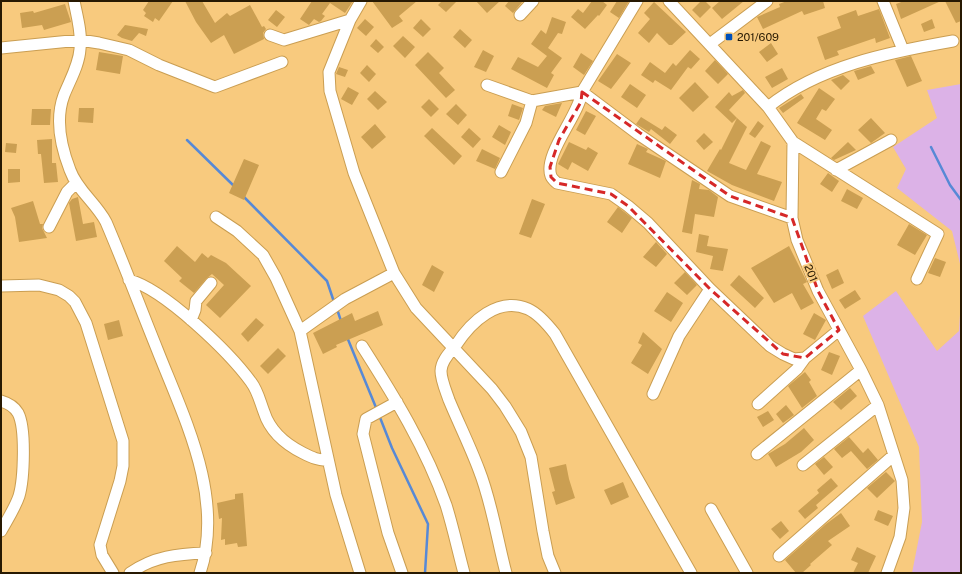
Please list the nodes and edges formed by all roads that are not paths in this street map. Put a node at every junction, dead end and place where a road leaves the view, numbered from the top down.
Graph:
1 (74, 1) edge
2 (361, 1) edge
3 (533, 1) edge
4 (637, 1) edge
5 (670, 1) edge
6 (767, 1) edge
7 (883, 1) edge
8 (520, 15) dead end
9 (350, 20) junction
10 (270, 35) dead end
11 (80, 40) junction
12 (953, 41) dead end
13 (710, 44) junction
14 (1, 48) edge
15 (903, 50) junction
16 (282, 62) dead end
17 (487, 85) dead end
18 (582, 92) junction
19 (532, 101) junction
20 (768, 107) junction
21 (891, 140) dead end
22 (793, 142) junction
23 (836, 170) junction
24 (501, 172) dead end
25 (76, 183) junction
26 (216, 217) dead end
27 (792, 218) junction
28 (49, 227) dead end
29 (394, 273) junction
30 (917, 279) dead end
31 (129, 280) junction
32 (211, 283) dead end
33 (1, 286) edge
34 (710, 289) junction
35 (191, 320) junction
36 (839, 330) junction
37 (300, 331) junction
38 (362, 346) dead end
39 (453, 349) junction
40 (805, 358) junction
41 (861, 370) junction
42 (653, 394) dead end
43 (1, 401) edge
44 (397, 402) junction
45 (758, 404) dead end
46 (878, 405) junction
47 (757, 454) dead end
48 (894, 455) junction
49 (328, 460) junction
50 (803, 465) dead end
51 (710, 509) dead end
52 (1, 531) edge
53 (206, 553) junction
54 (779, 556) dead end
55 (113, 573) edge
56 (130, 573) edge
57 (200, 573) edge
58 (360, 573) edge
59 (402, 573) edge
60 (464, 573) edge
61 (506, 573) edge
62 (555, 573) edge
63 (691, 573) edge
64 (747, 573) edge
65 (887, 573) edge

1 - 11 street
2 - 9 street
3 - 8 street
4 - 18 street
5 - 13 street
6 - 13 street
7 - 15 street
9 - 10 street
9 - 29 street
11 - 14 street
11 - 16 street
11 - 25 street
12 - 15 street
13 - 20 street
15 - 20 street
17 - 19 street
18 - 19 street
18 - 27 street
18 - 34 street
19 - 24 street
20 - 22 street
21 - 23 street
22 - 23 street
22 - 27 street, 201
23 - 30 street
25 - 28 street
25 - 31 street
26 - 37 street
27 - 36 street, 201
29 - 37 street
29 - 39 street
31 - 35 street
31 - 53 street
32 - 35 street
33 - 55 street
34 - 40 street
34 - 42 street
35 - 49 street
36 - 40 street
36 - 41 street, 201
37 - 49 street
38 - 44 street
39 - 61 street
39 - 62 street
39 - 63 street
40 - 45 street
41 - 46 street, 201
41 - 47 street
43 - 52 street
44 - 59 street
44 - 60 street
46 - 48 street, 201
46 - 50 street
48 - 54 street
48 - 65 street, 201
49 - 58 street
51 - 64 street
53 - 56 street
53 - 57 street

